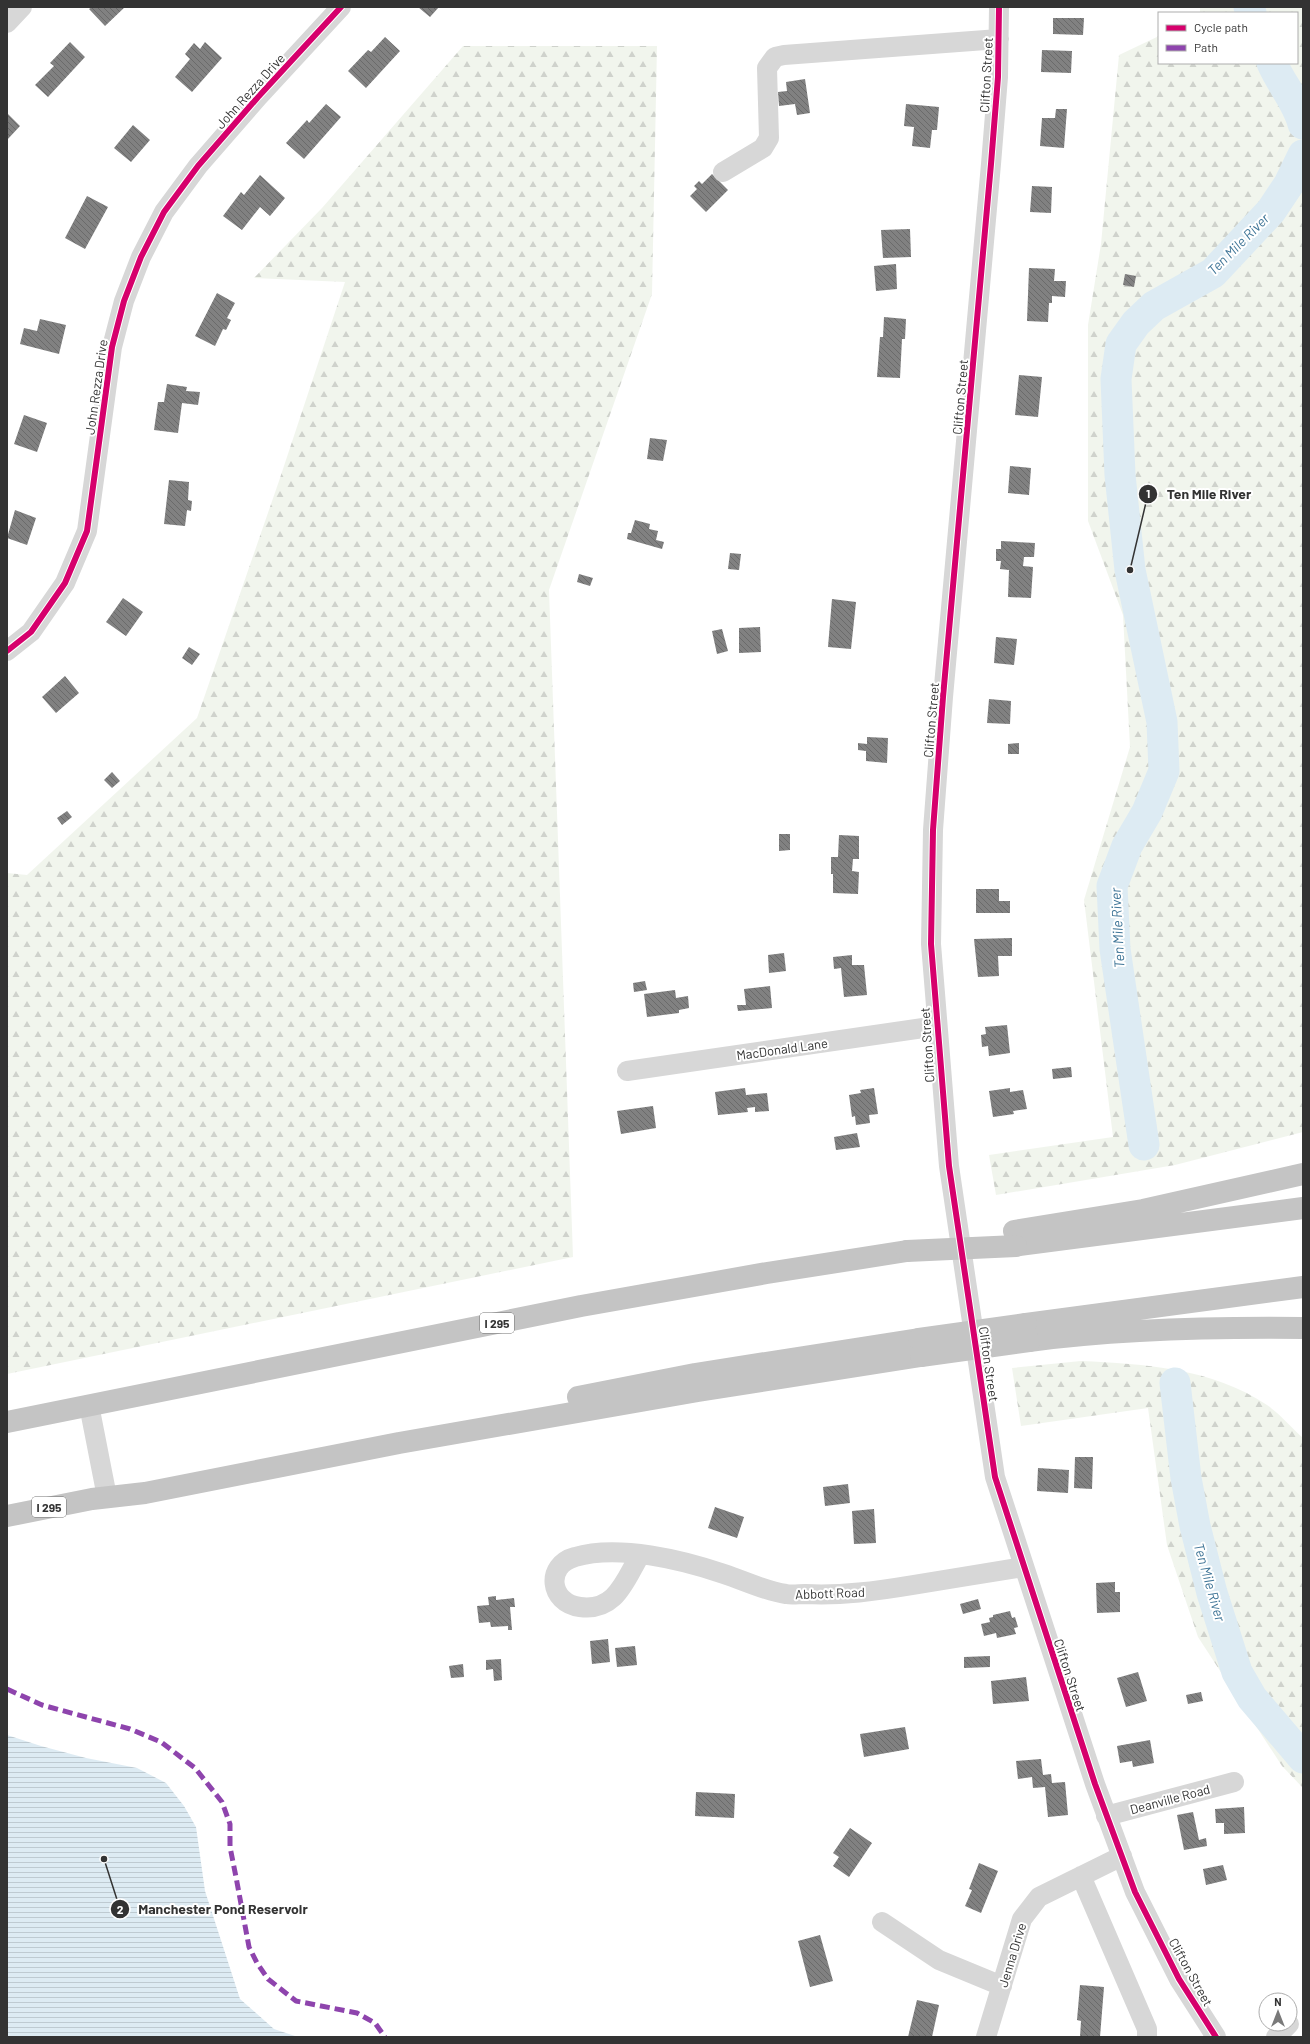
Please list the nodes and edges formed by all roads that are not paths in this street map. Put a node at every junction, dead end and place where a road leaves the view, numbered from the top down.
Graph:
1 (22, 7) edge
2 (341, 7) edge
3 (999, 7) edge
4 (7, 23) edge
5 (999, 39) junction
6 (723, 172) dead end
7 (7, 652) edge
8 (937, 1026) junction
9 (627, 1071) dead end
10 (1303, 1174) edge
11 (1303, 1208) edge
12 (1015, 1238) junction
13 (1303, 1287) edge
14 (1303, 1328) edge
15 (1028, 1332) junction
16 (89, 1405) junction
17 (7, 1422) edge
18 (102, 1497) junction
19 (7, 1516) edge
20 (640, 1555) dead end
21 (1023, 1567) junction
22 (1234, 1782) dead end
23 (1106, 1816) junction
24 (1122, 1856) junction
25 (1081, 1876) junction
26 (882, 1922) dead end
27 (1002, 1986) junction
28 (986, 2037) edge
29 (1147, 2037) edge
30 (1216, 2037) edge

1 - 4 street
2 - 7 street, John Rezza Drive
3 - 5 street, Clifton Street
5 - 6 street
5 - 8 street, Clifton Street
8 - 9 street, MacDonald Lane
8 - 21 street, Clifton Street
10 - 12 highway
11 - 12 highway
12 - 16 highway, I 295, bridge
13 - 15 highway
14 - 15 highway
15 - 18 highway, bridge
16 - 17 highway, I 295
16 - 18 street
18 - 19 highway, I 295
20 - 21 street, Abbott Road
21 - 23 street, Clifton Street
22 - 23 street, Deanville Road
23 - 24 street, Clifton Street
24 - 25 street, Jenna Drive
24 - 30 street, Clifton Street
25 - 27 street, Jenna Drive
25 - 29 street
26 - 27 street
27 - 28 street, Jenna Drive

